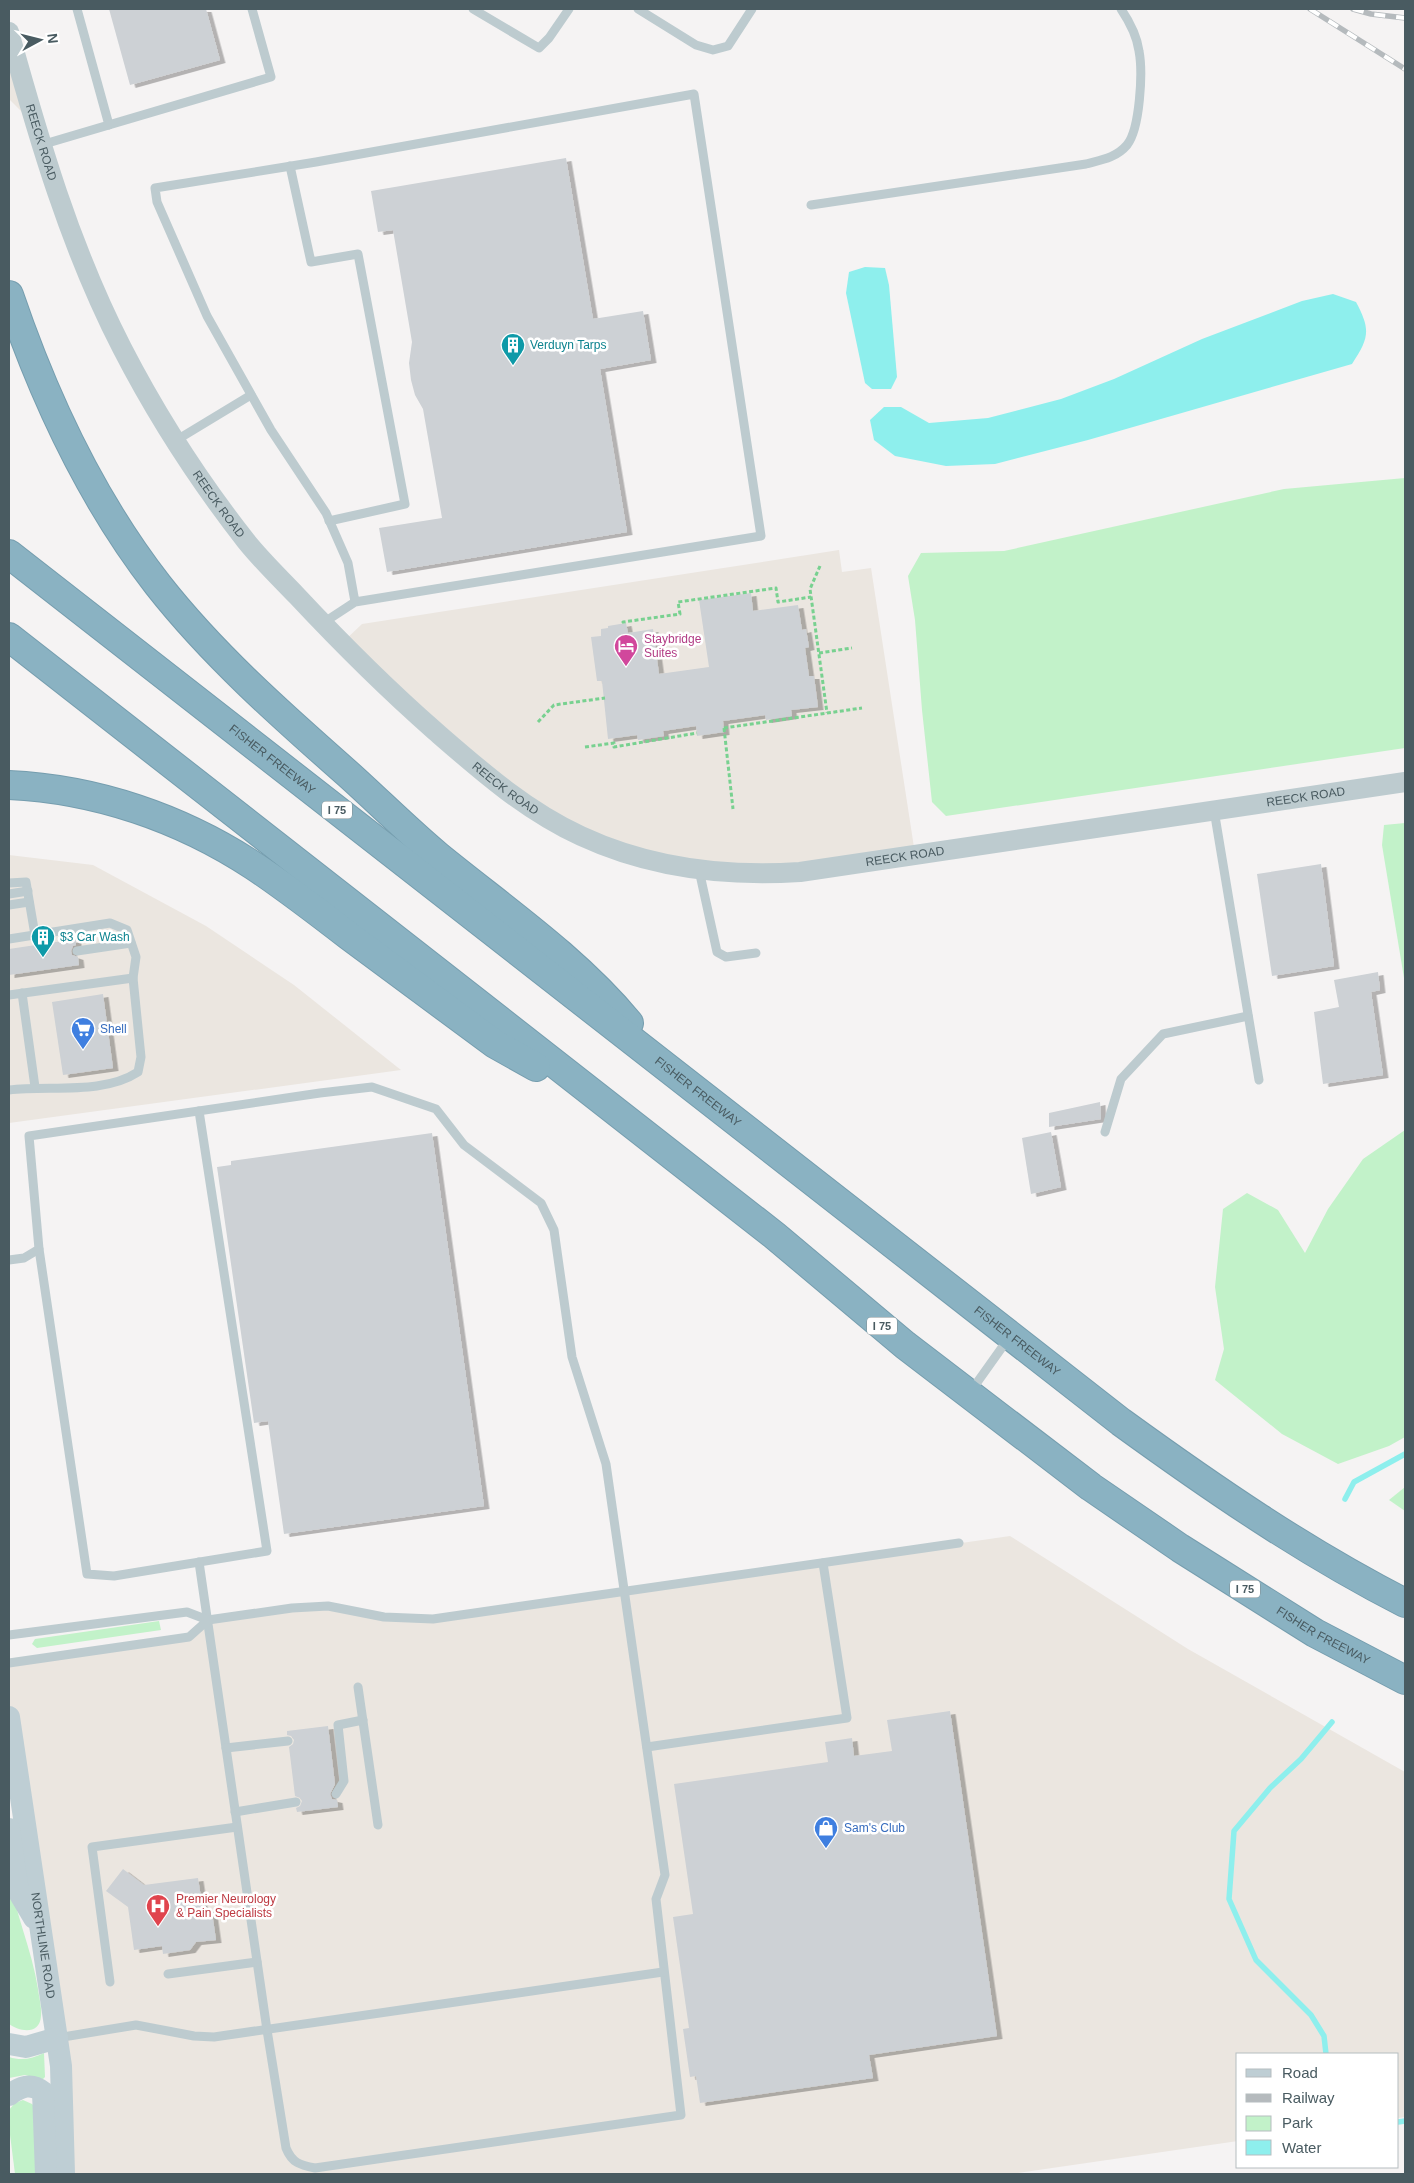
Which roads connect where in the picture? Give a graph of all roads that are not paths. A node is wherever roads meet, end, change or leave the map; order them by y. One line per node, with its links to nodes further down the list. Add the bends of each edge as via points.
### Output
1 (78, 9): 9 (lane)
2 (252, 9): 9 (lane, via 271,77)
3 (473, 9): 4 (lane, via 539,48)
4 (569, 9)
5 (638, 9): 6 (lane, via 696,45 713,50 728,46)
6 (752, 9)
7 (1121, 9): 12 (lane, via 1130,21 1139,50 1141,81 1137,119 1128,145 1112,158)
8 (9, 32): 10 (street, REECK ROAD)
9 (110, 125): 10 (lane)
10 (41, 145): 15 (street, REECK ROAD, via 69,230 93,288 142,387)
11 (290, 166): 14 (lane, via 156,188 157,202 207,316); 16 (lane, via 310,262 358,254 405,504); 18 (lane, via 694,94 761,536)
12 (812, 205)
13 (9, 296): 39 (highway, via 42,382 88,478 130,546 181,612 278,712 437,855 518,919 606,996)
14 (251, 395): 15 (lane); 16 (lane)
15 (175, 442): 19 (street, REECK ROAD, via 249,544)
16 (329, 520): 18 (lane, via 348,563)
17 (9, 554): 39 (highway, FISHER FREEWAY / I 75)
18 (355, 602): 19 (lane)
19 (322, 623): 24 (street, REECK ROAD, via 400,700 498,786 537,813 605,846 659,863)
20 (9, 637): 44 (highway, FISHER FREEWAY / I 75)
21 (1405, 782): 23 (street, REECK ROAD)
22 (9, 785): 44 (highway, via 65,791 131,807 226,849 290,892 495,1044)
23 (1214, 810): 24 (street, REECK ROAD, via 800,872 743,874); 38 (lane)
24 (699, 870): 34 (lane, via 717,952 726,957)
25 (9, 883): 26 (lane, via 26,882)
26 (28, 891): 27 (lane); 28 (lane)
27 (9, 894)
28 (29, 902): 29 (lane); 30 (lane)
29 (9, 905)
30 (35, 935): 31 (lane); 32 (lane, via 110,924 127,930)
31 (9, 939)
32 (131, 943): 33 (lane); 35 (lane, via 136,957)
33 (77, 951)
34 (756, 953)
35 (132, 978): 36 (lane); 41 (lane, via 141,1057 138,1072 126,1080 95,1087)
36 (22, 993): 37 (lane); 41 (lane)
37 (9, 995)
38 (1248, 1016): 40 (lane); 45 (lane, via 1163,1034 1121,1079)
39 (665, 1066): 48 (highway, FISHER FREEWAY / I 75)
40 (1259, 1080)
41 (35, 1087): 42 (lane)
42 (9, 1090)
43 (199, 1111): 46 (lane, via 29,1136); 51 (lane, via 267,1551); 53 (lane, via 372,1088 436,1109 464,1145 541,1203 554,1230 572,1357 606,1464)
44 (619, 1115): 49 (highway, FISHER FREEWAY / I 75, via 774,1235)
45 (1105, 1132)
46 (39, 1249): 47 (lane, via 24,1258); 51 (lane, via 87,1574 114,1576)
47 (9, 1260)
48 (1010, 1336): 49 (lane); 54 (highway, FISHER FREEWAY / I 75, via 1203,1482 1288,1537)
49 (969, 1394): 58 (highway, FISHER FREEWAY / I 75, via 1091,1488 1180,1548 1314,1632)
50 (959, 1543): 52 (lane)
51 (200, 1562): 55 (lane)
52 (823, 1562): 53 (lane); 65 (lane, via 847,1718)
53 (623, 1592): 55 (lane, via 433,1619 384,1617 328,1606); 65 (lane)
54 (1405, 1603)
55 (208, 1620): 56 (lane, via 186,1612); 57 (lane, via 189,1637); 66 (lane)
56 (9, 1635)
57 (9, 1663)
58 (1405, 1680)
59 (358, 1687): 61 (lane)
60 (9, 1717): 73 (main road, NORTHLINE ROAD)
61 (363, 1720): 62 (lane, via 338,1726); 70 (lane)
62 (339, 1733): 63 (lane); 67 (lane, via 344,1782)
63 (329, 1736)
64 (288, 1741): 66 (lane)
65 (647, 1746): 75 (lane, via 665,1875 656,1899)
66 (226, 1748): 69 (lane)
67 (336, 1794)
68 (296, 1802): 69 (lane)
69 (235, 1812): 71 (lane)
70 (378, 1825)
71 (237, 1827): 74 (lane); 77 (lane, via 92,1847)
72 (9, 1829): 73 (main road, via 18,1891)
73 (40, 1927): 79 (main road, NORTHLINE ROAD)
74 (257, 1962): 76 (lane); 78 (lane)
75 (663, 1972): 78 (lane); 78 (lane, via 681,2115 315,2168 299,2165 290,2158 286,2148)
76 (168, 1974)
77 (110, 1982)
78 (267, 2030): 79 (lane, via 214,2037 136,2025)
79 (57, 2038): 80 (main road, via 26,2047); 83 (main road, NORTHLINE ROAD, via 61,2066)
80 (9, 2044)
81 (9, 2095): 82 (main road, via 28,2086 38,2087 43,2092)
82 (46, 2174)
83 (64, 2174)

